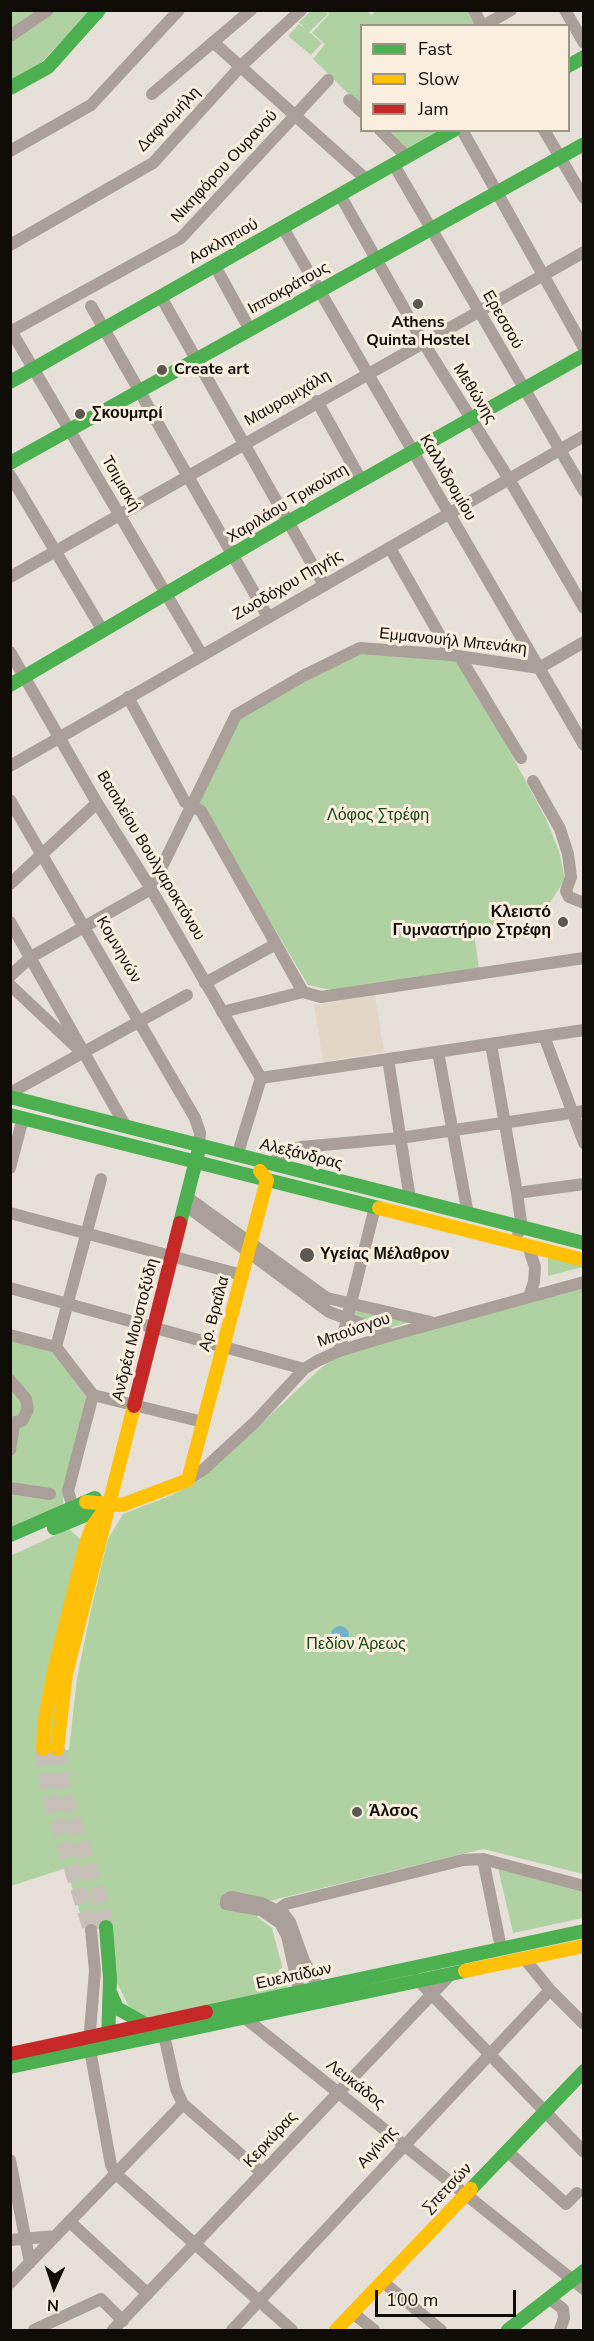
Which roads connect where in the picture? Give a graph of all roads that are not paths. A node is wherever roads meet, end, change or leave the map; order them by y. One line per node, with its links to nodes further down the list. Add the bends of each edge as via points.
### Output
1 (48, 10): 11 (street)
2 (99, 10): 18 (street, via 48,67)
3 (179, 10): 28 (street, via 91,105)
4 (251, 10): 12 (street)
5 (301, 10): 16 (street, Δαφνομήλη)
6 (474, 10): 9 (street)
7 (511, 10): 10 (street)
8 (565, 10): 13 (street)
9 (482, 24)
10 (486, 24)
11 (10, 36)
12 (213, 42): 16 (street); 19 (street)
13 (584, 43)
14 (584, 57): 15 (street)
15 (570, 65)
16 (242, 66): 22 (street); 38 (street, Δαφνομήλη, via 153,163)
17 (328, 80): 22 (street, Νικηφόρου Ουρανού)
18 (10, 88)
19 (152, 94)
20 (350, 100): 21 (street)
21 (360, 110)
22 (297, 115): 32 (street); 49 (street, Νικηφόρου Ουρανού, via 182,238)
23 (382, 132): 29 (street)
24 (451, 132): 29 (street, Ασκληπιού)
25 (463, 132): 33 (street)
26 (545, 132): 30 (street)
27 (584, 144): 30 (street, Ιπποκράτους)
28 (10, 151)
29 (407, 157): 31 (street, Ασκληπιού)
30 (560, 157): 33 (street, Ιπποκράτους); 35 (street)
31 (394, 165): 32 (street, Ασκληπιού); 37 (street, Ερεσσού)
32 (367, 180): 34 (street, Ασκληπιού)
33 (497, 192): 37 (street, Ιπποκράτους); 42 (street)
34 (340, 195): 36 (street, Ασκληπιού); 40 (street, Μεθώνης)
35 (584, 198)
36 (283, 228): 41 (street, Ασκληπιού); 43 (street, Καλλιδρομίου)
37 (430, 230): 40 (street, Ιπποκράτους); 46 (street, Ερεσσού)
38 (10, 245)
39 (584, 252): 42 (street, Μαυρομιχάλη)
40 (376, 260): 43 (street, Ιπποκράτους); 50 (street, Μεθώνης)
41 (215, 266): 44 (street, Ασκληπιού); 48 (street)
42 (543, 274): 46 (street, Μαυρομιχάλη); 51 (street)
43 (319, 291): 48 (street, Ιπποκράτους); 55 (street, Καλλιδρομίου)
44 (161, 297): 47 (street, Ασκληπιού); 53 (street)
45 (90, 306): 47 (street)
46 (477, 311): 50 (street, Μαυρομιχάλη); 57 (street, Ερεσσού)
47 (104, 329): 54 (street, Ασκληπιού); 58 (street)
48 (250, 330): 53 (street, Ιπποκράτους)
49 (11, 331): 54 (street, Τσιμισκή)
50 (423, 342): 55 (street, Μαυρομιχάλη); 60 (street, Μεθώνης)
51 (584, 348)
52 (584, 355): 57 (street, Χαριλάου Τρικούπη)
53 (198, 359): 58 (street, Ιπποκράτους); 63 (street)
54 (34, 369): 56 (street, Ασκληπιού); 61 (street, Τσιμισκή)
55 (367, 374): 59 (street, Μαυρομιχάλη); 65 (street, Καλλιδρομίου)
56 (10, 382)
57 (522, 388): 60 (street, Χαριλάου Τρικούπη); 64 (street, Ερεσσού)
58 (139, 392): 61 (street, Ιπποκράτους); 68 (street)
59 (318, 401): 63 (street, Μαυρομιχάλη); 70 (street)
60 (470, 418): 65 (street, Χαριλάου Τρικούπη); 69 (street, Μεθώνης)
61 (70, 430): 66 (street, Ιπποκράτους); 73 (street, Τσιμισκή)
62 (584, 436): 64 (street, Ζωοδόχου Πηγής)
63 (245, 443): 68 (street, Μαυρομιχάλη); 74 (street)
64 (560, 450): 69 (street, Ζωοδόχου Πηγής); 71 (street, Ερεσσού)
65 (413, 452): 70 (street, Χαριλάου Τρικούπη); 72 (street, Καλλιδρομίου)
66 (10, 463)
67 (10, 475): 76 (street)
68 (187, 476): 73 (street, Μαυρομιχάλη); 77 (street)
69 (509, 479): 72 (street, Ζωοδόχου Πηγής); 81 (street, Μεθώνης)
70 (361, 480): 74 (street, Χαριλάου Τρικούπη)
71 (584, 491)
72 (449, 513): 75 (street, Ζωοδόχου Πηγής); 88 (street, Καλλιδρομίου)
73 (119, 515): 76 (street, Μαυρομιχάλη); 80 (street, Τσιμισκή)
74 (288, 522): 77 (street, Χαριλάου Τρικούπη); 79 (street)
75 (390, 548): 79 (street, Ζωοδόχου Πηγής); 87 (street)
76 (56, 551): 78 (street, Μαυρομιχάλη); 83 (street)
77 (233, 556): 80 (street, Χαριλάου Τρικούπη); 82 (street)
78 (10, 578)
79 (324, 585): 82 (street, Ζωοδόχου Πηγής)
80 (166, 595): 83 (street, Χαριλάου Τρικούπη); 86 (street, Τσιμισκή)
81 (584, 608)
82 (268, 617): 86 (street, Ζωοδόχου Πηγής)
83 (103, 631): 89 (street, Χαριλάου Τρικούπη)
84 (584, 642): 88 (street, Εμμανουήλ Μπενάκη)
85 (10, 652): 89 (street, Βασιλείου Βουλγαροκτόνου)
86 (202, 655): 91 (street, Ζωοδόχου Πηγής)
87 (455, 656): 88 (street, Εμμανουήλ Μπενάκη); 94 (street); 99 (street, Εμμανουήλ Μπενάκη, via 360,648 236,715)
88 (539, 668): 93 (street, Καλλιδρομίου)
89 (25, 676): 90 (street, Χαριλάου Τρικούπη); 92 (street, Βασιλείου Βουλγαροκτόνου)
90 (10, 684)
91 (128, 697): 92 (street, Ζωοδόχου Πηγής); 99 (street, via 184,802)
92 (61, 736): 95 (street, Ζωοδόχου Πηγής); 98 (street, Βασιλείου Βουλγαροκτόνου)
93 (584, 745)
94 (521, 758)
95 (10, 766)
96 (533, 781): 103 (street, via 560,829 568,854 570,877 566,891 569,897)
97 (10, 800): 100 (street, Κομνηνών)
98 (97, 803): 100 (street); 102 (street, Βασιλείου Βουλγαροκτόνου)
99 (192, 807): 102 (street, Εμμανουήλ Μπενάκη); 106 (street, via 201,811)
100 (42, 855): 101 (street); 105 (street, Κομνηνών)
101 (10, 884)
102 (151, 889): 105 (street); 110 (street, Βασιλείου Βουλγαροκτόνου)
103 (584, 903)
104 (10, 922): 107 (street)
105 (86, 926): 107 (street); 115 (street, Κομνηνών)
106 (276, 944): 110 (street); 112 (street)
107 (31, 957): 109 (street); 119 (street)
108 (584, 958): 112 (street, via 321,997)
109 (10, 976)
110 (205, 983): 114 (street, Βασιλείου Βουλγαροκτόνου)
111 (10, 985): 119 (street)
112 (303, 992): 114 (street)
113 (187, 995): 115 (street)
114 (222, 1012): 122 (street, Βασιλείου Βουλγαροκτόνου)
115 (139, 1020): 119 (street); 126 (street, Κομνηνών)
116 (584, 1030): 117 (street)
117 (544, 1036): 118 (street); 124 (street)
118 (491, 1044): 120 (street); 127 (street)
119 (83, 1052): 123 (street); 128 (street)
120 (438, 1052): 121 (street); 129 (street)
121 (388, 1059): 122 (street); 130 (street)
122 (261, 1078): 134 (street)
123 (10, 1095): 128 (street, Αλεξάνδρας)
124 (578, 1112): 127 (street); 132 (street)
125 (17, 1117): 136 (street, Αλεξάνδρας); 138 (street)
126 (195, 1118): 131 (street, via 189,1134); 133 (street, Κομνηνών)
127 (505, 1123): 129 (street); 142 (street)
128 (126, 1127): 131 (street, Αλεξάνδρας)
129 (452, 1130): 130 (street); 147 (street)
130 (400, 1138): 137 (street, via 301,1147 287,1150); 143 (street)
131 (172, 1139): 133 (street, Αλεξάνδρας)
132 (584, 1143)
133 (199, 1146): 134 (street, Αλεξάνδρας); 136 (street, Κομνηνών)
134 (237, 1156): 135 (street, Αλεξάνδρας)
135 (253, 1160): 137 (street, Αλεξάνδρας); 140 (street)
136 (196, 1162): 140 (street, Αλεξάνδρας); 144 (street, Ανδρέα Μουστοξύδη)
137 (271, 1164): 143 (street, Αλεξάνδρας)
138 (10, 1168)
139 (101, 1179): 149 (street)
140 (267, 1180): 145 (street, Αλεξάνδρας); 153 (street, Αρ. Βραΐλα)
141 (584, 1184): 142 (street)
142 (517, 1193): 148 (street)
143 (410, 1199): 147 (street, Αλεξάνδρας)
144 (186, 1201): 153 (street); 154 (street, Ανδρέα Μουστοξύδη)
145 (375, 1207): 150 (street, Αλεξάνδρας); 161 (street)
146 (10, 1213): 149 (street)
147 (468, 1214): 148 (street, Αλεξάνδρας)
148 (522, 1228): 150 (street, via 513,1236); 151 (street, Αλεξάνδρας)
149 (86, 1233): 154 (street); 160 (street)
150 (485, 1235): 152 (street, Αλεξάνδρας)
151 (584, 1243)
152 (528, 1246): 155 (street, Αλεξάνδρας); 159 (street, via 535,1267)
153 (249, 1248): 156 (street, Αρ. Βραΐλα); 161 (street, via 320,1295); 162 (street, via 321,1307)
154 (171, 1256): 156 (street); 164 (street, Ανδρέα Μουστοξύδη)
155 (584, 1260)
156 (242, 1275): 167 (street, Αρ. Βραΐλα)
157 (584, 1282): 159 (street, Μπούσγου)
158 (10, 1288): 160 (street)
159 (529, 1297): 163 (street, Μπούσγου)
160 (67, 1304): 164 (street); 168 (street)
161 (349, 1305): 162 (street); 163 (street)
162 (346, 1320): 166 (street); 169 (street)
163 (436, 1323): 166 (street, Μπούσγου)
164 (153, 1327): 167 (street); 173 (street, Ανδρέα Μουστοξύδη)
165 (10, 1335): 168 (street)
166 (392, 1335): 169 (street, Μπούσγου)
167 (223, 1346): 170 (street); 174 (street, Αρ. Βραΐλα)
168 (56, 1347): 172 (street)
169 (339, 1351): 170 (street, Μπούσγου)
170 (304, 1369): 177 (street, Μπούσγου, via 255,1422)
171 (10, 1380): 175 (street, via 26,1399 28,1409 22,1421)
172 (93, 1395): 173 (street); 181 (street, via 68,1491)
173 (134, 1405): 174 (street); 179 (street, Ανδρέα Μουστοξύδη)
174 (203, 1422): 177 (street, Αρ. Βραΐλα)
175 (12, 1424): 176 (street)
176 (10, 1450)
177 (188, 1480): 182 (street, Μπούσγου, via 127,1504)
178 (10, 1488): 180 (street)
179 (112, 1491): 181 (street); 182 (street, Ανδρέα Μουστοξύδη)
180 (50, 1494)
181 (80, 1505): 182 (street); 184 (street)
182 (109, 1505): 183 (street); 185 (street, Ανδρέα Μουστοξύδη); 188 (street, Ανδρέα Μουστοξύδη, via 66,1674)
183 (67, 1523): 185 (street, via 80,1528); 186 (street)
184 (10, 1535)
185 (87, 1540): 187 (street, Ανδρέα Μουστοξύδη, via 54,1671)
186 (10, 1547)
187 (43, 1749)
188 (57, 1749)
189 (483, 1859): 190 (street); 191 (street, via 286,1904); 196 (street)
190 (584, 1886)
191 (274, 1913): 200 (street, via 290,1922 303,1961); 204 (street, via 287,1935)
192 (106, 1927): 202 (street)
193 (91, 1930): 210 (street, via 95,1971)
194 (584, 1931): 196 (street, Ευελπίδων)
195 (584, 1946): 197 (street, Ευελπίδων)
196 (501, 1948): 200 (street, Ευελπίδων)
197 (524, 1958): 198 (street, Ευελπίδων); 201 (street)
198 (453, 1972): 199 (street, Ευελπίδων); 203 (street, Κερκύρας)
199 (417, 1979): 203 (street); 204 (street, Ευελπίδων)
200 (319, 1989): 204 (street, Ευελπίδων)
201 (550, 1990): 207 (street); 213 (street, Αιγίνης)
202 (110, 1992): 208 (street, via 117,2008); 211 (street)
203 (432, 1994): 213 (street); 216 (street, Κερκύρας)
204 (301, 1998): 205 (street, Ευελπίδων); 206 (street, Ευελπίδων)
205 (228, 2007): 206 (street, Λευκάδος); 208 (street, Ευελπίδων)
206 (245, 2017): 209 (street, Ευελπίδων); 216 (street, Λευκάδος)
207 (584, 2024)
208 (147, 2025): 211 (street, Ευελπίδων)
209 (164, 2034): 211 (street, Ευελπίδων); 217 (street, via 176,2090)
210 (90, 2039): 211 (street, Ευελπίδων); 212 (street, Ευελπίδων); 214 (street, Ευελπίδων); 223 (street, via 111,2165)
211 (108, 2040)
212 (12, 2050)
213 (489, 2054): 218 (street); 219 (street, Αιγίνης)
214 (10, 2067)
215 (584, 2071): 218 (street, Σπετσών)
216 (338, 2094): 219 (street, Λευκάδος); 224 (street, Κερκύρας)
217 (183, 2104): 223 (street); 224 (street)
218 (545, 2112): 220 (street, Σπετσών); 221 (street)
219 (405, 2144): 226 (street, Λευκάδος); 239 (street, Αιγίνης)
220 (507, 2151): 225 (street, via 566,2204); 226 (street, Σπετσών)
221 (584, 2152)
222 (10, 2160): 229 (street)
223 (116, 2174): 227 (street); 231 (street)
224 (262, 2174): 231 (street, Κερκύρας)
225 (577, 2193)
226 (466, 2194): 234 (street, Σπετσών); 236 (street, Λευκάδος)
227 (70, 2222): 228 (street); 237 (street)
228 (56, 2236): 229 (street); 232 (street)
229 (24, 2239): 230 (street); 232 (street)
230 (10, 2240)
231 (195, 2244): 237 (street, Κερκύρας); 239 (street)
232 (30, 2263): 235 (street)
233 (584, 2271): 236 (street)
234 (383, 2282): 240 (street, Σπετσών); 248 (street)
235 (10, 2283)
236 (578, 2284): 238 (street)
237 (148, 2294): 241 (street, Κερκύρας)
238 (549, 2298): 249 (street); 250 (street, via 562,2309)
239 (260, 2302): 244 (street, Αιγίνης); 245 (street)
240 (353, 2313): 246 (street, Σπετσών); 247 (street)
241 (123, 2321): 242 (street, via 101,2299); 243 (street, Κερκύρας)
242 (34, 2331)
243 (113, 2331)
244 (232, 2331)
245 (292, 2331)
246 (336, 2331)
247 (374, 2331)
248 (441, 2331)
249 (508, 2331)
250 (560, 2331)

